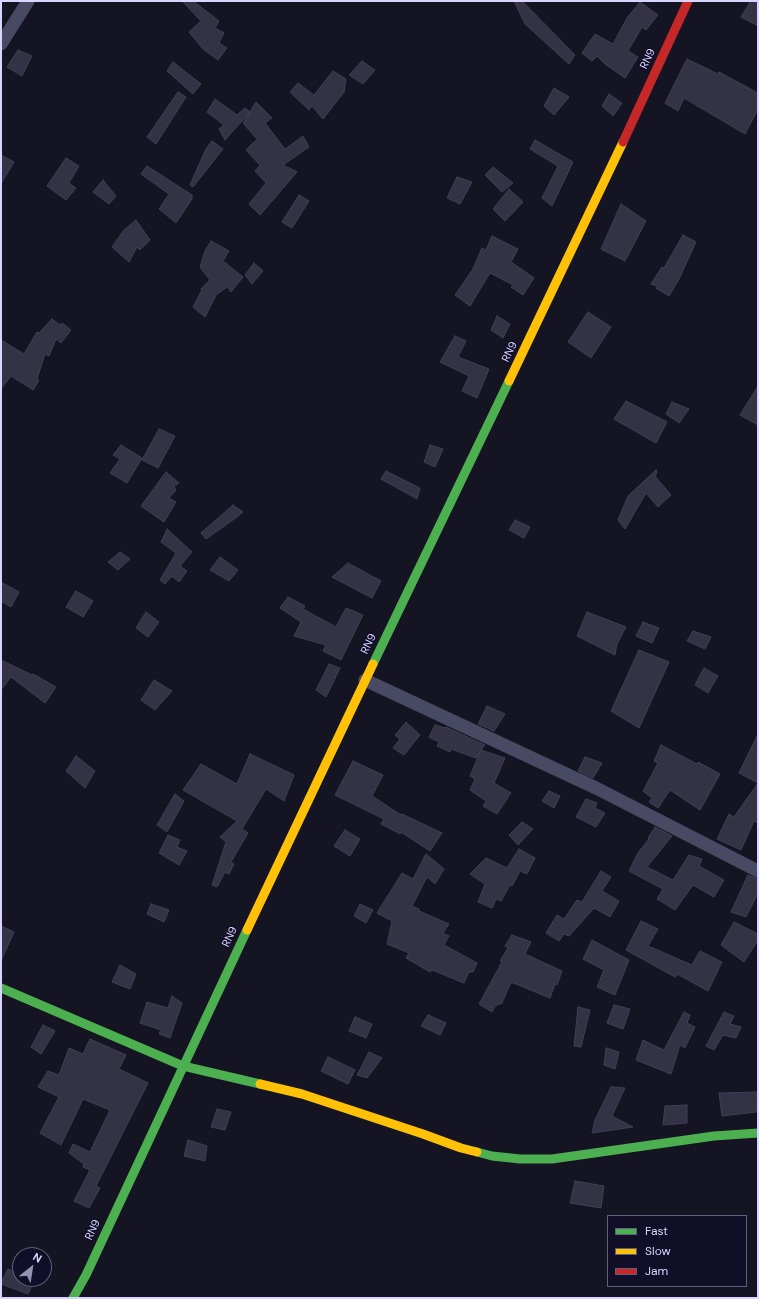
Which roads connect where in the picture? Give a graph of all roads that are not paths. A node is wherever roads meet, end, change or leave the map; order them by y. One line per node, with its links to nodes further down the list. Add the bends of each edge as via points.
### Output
1 (28, 1): 3 (street)
2 (688, 1): 4 (main road, RN9, via 573,249)
3 (1, 44)
4 (365, 680): 5 (street, via 596,788); 7 (main road, RN9)
5 (758, 871)
6 (1, 988): 7 (main road)
7 (183, 1066): 8 (main road, via 302,1094 461,1148 492,1156 552,1159 714,1136); 9 (main road, RN9)
8 (758, 1133)
9 (73, 1298)

